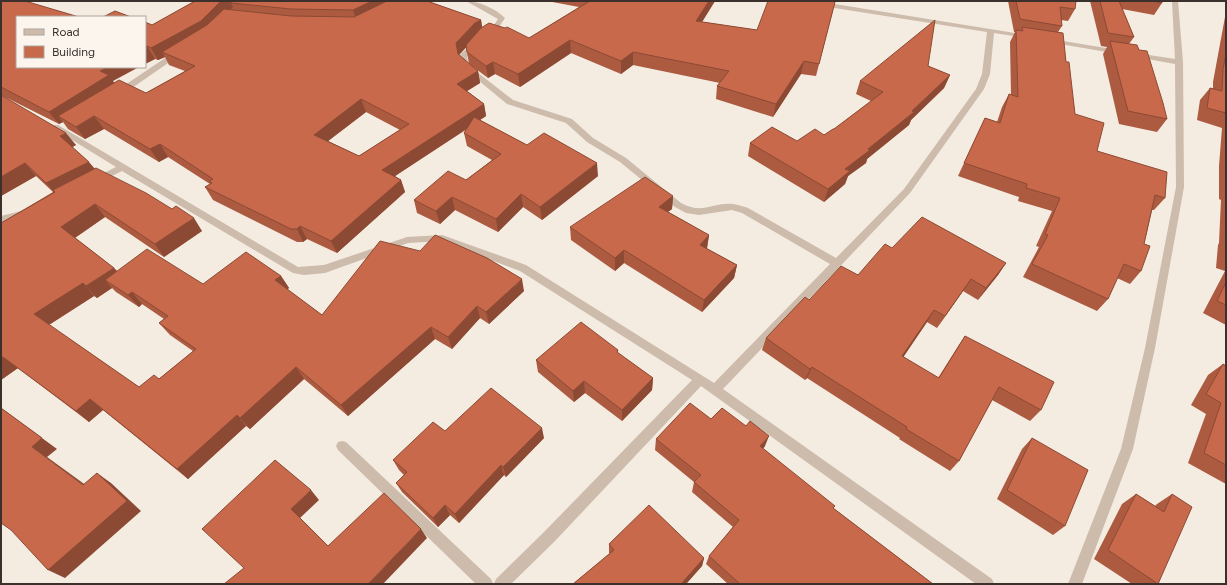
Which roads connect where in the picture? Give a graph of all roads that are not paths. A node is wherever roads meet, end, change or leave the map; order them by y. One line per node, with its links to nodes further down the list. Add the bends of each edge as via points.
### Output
1 (469, 1): 18 (street, via 502,18 495,30 480,38 463,57 465,66 510,102 574,124 577,130 590,140 623,160 689,211 732,207 745,210)
2 (803, 1): 4 (street)
3 (1176, 1): 11 (street)
4 (831, 3): 5 (street)
5 (991, 30): 6 (street); 18 (street, via 986,74 980,89 907,192)
6 (1030, 37)
7 (1046, 40): 9 (street)
8 (184, 49): 12 (street)
9 (1124, 53)
10 (1132, 54): 11 (street)
11 (1179, 62): 25 (street, via 1180,187 1150,348 1127,449)
12 (110, 98)
13 (46, 122): 14 (street, via 62,127)
14 (122, 167): 15 (street); 19 (street, via 296,270 325,269 407,240 442,238 500,259 523,268)
15 (88, 185)
16 (35, 210): 17 (street)
17 (1, 219)
18 (838, 264): 20 (street)
19 (700, 379): 20 (street); 23 (street)
20 (715, 390): 24 (street)
21 (342, 446): 22 (street)
22 (486, 584)
23 (501, 584)
24 (987, 584)
25 (1075, 584)

